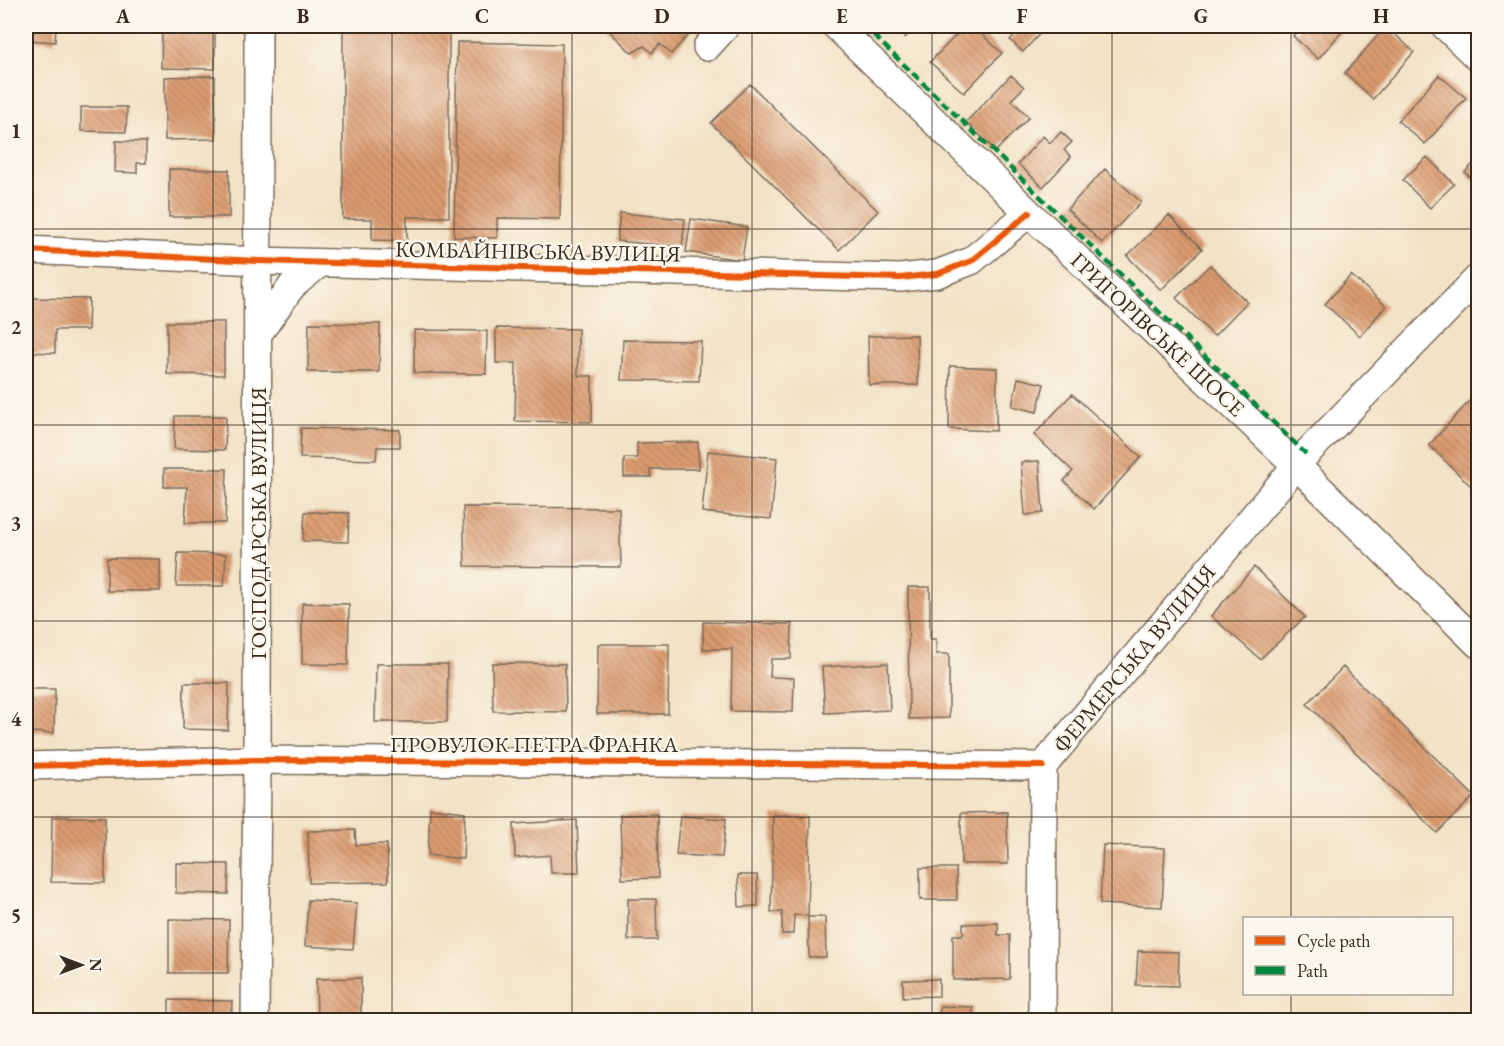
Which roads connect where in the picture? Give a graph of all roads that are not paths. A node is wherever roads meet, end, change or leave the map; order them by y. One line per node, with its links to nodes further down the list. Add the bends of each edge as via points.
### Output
1 (258, 26): 7 (street, ГОСПОДАРСЬКА ВУЛИЦЯ)
2 (836, 26): 5 (street, ГРИГОРІВСЬКЕ ШОСЕ)
3 (1445, 26): 4 (street)
4 (1479, 58)
5 (1029, 213): 8 (street, КОМБАЙНІВСЬКА ВУЛИЦЯ, via 971,261 937,274 900,278); 11 (street, ГРИГОРІВСЬКЕ ШОСЕ)
6 (26, 250): 7 (street, КОМБАЙНІВСЬКА ВУЛИЦЯ)
7 (258, 261): 8 (street, КОМБАЙНІВСЬКА ВУЛИЦЯ); 10 (street, ГОСПОДАРСЬКА ВУЛИЦЯ)
8 (320, 263): 10 (street, via 292,286)
9 (1479, 278): 11 (street, ФЕРМЕРСЬКА ВУЛИЦЯ)
10 (258, 334): 13 (street, ГОСПОДАРСЬКА ВУЛИЦЯ)
11 (1296, 465): 12 (street, ГРИГОРІВСЬКЕ ШОСЕ); 15 (street, ФЕРМЕРСЬКА ВУЛИЦЯ)
12 (1479, 644)
13 (257, 760): 14 (street, ПРОВУЛОК ПЕТРА ФРАНКА); 15 (street, ПРОВУЛОК ПЕТРА ФРАНКА); 16 (street, ГОСПОДАРСЬКА ВУЛИЦЯ)
14 (26, 766)
15 (1043, 766): 17 (street, ФЕРМЕРСЬКА ВУЛИЦЯ)
16 (255, 1020)
17 (1042, 1020)

